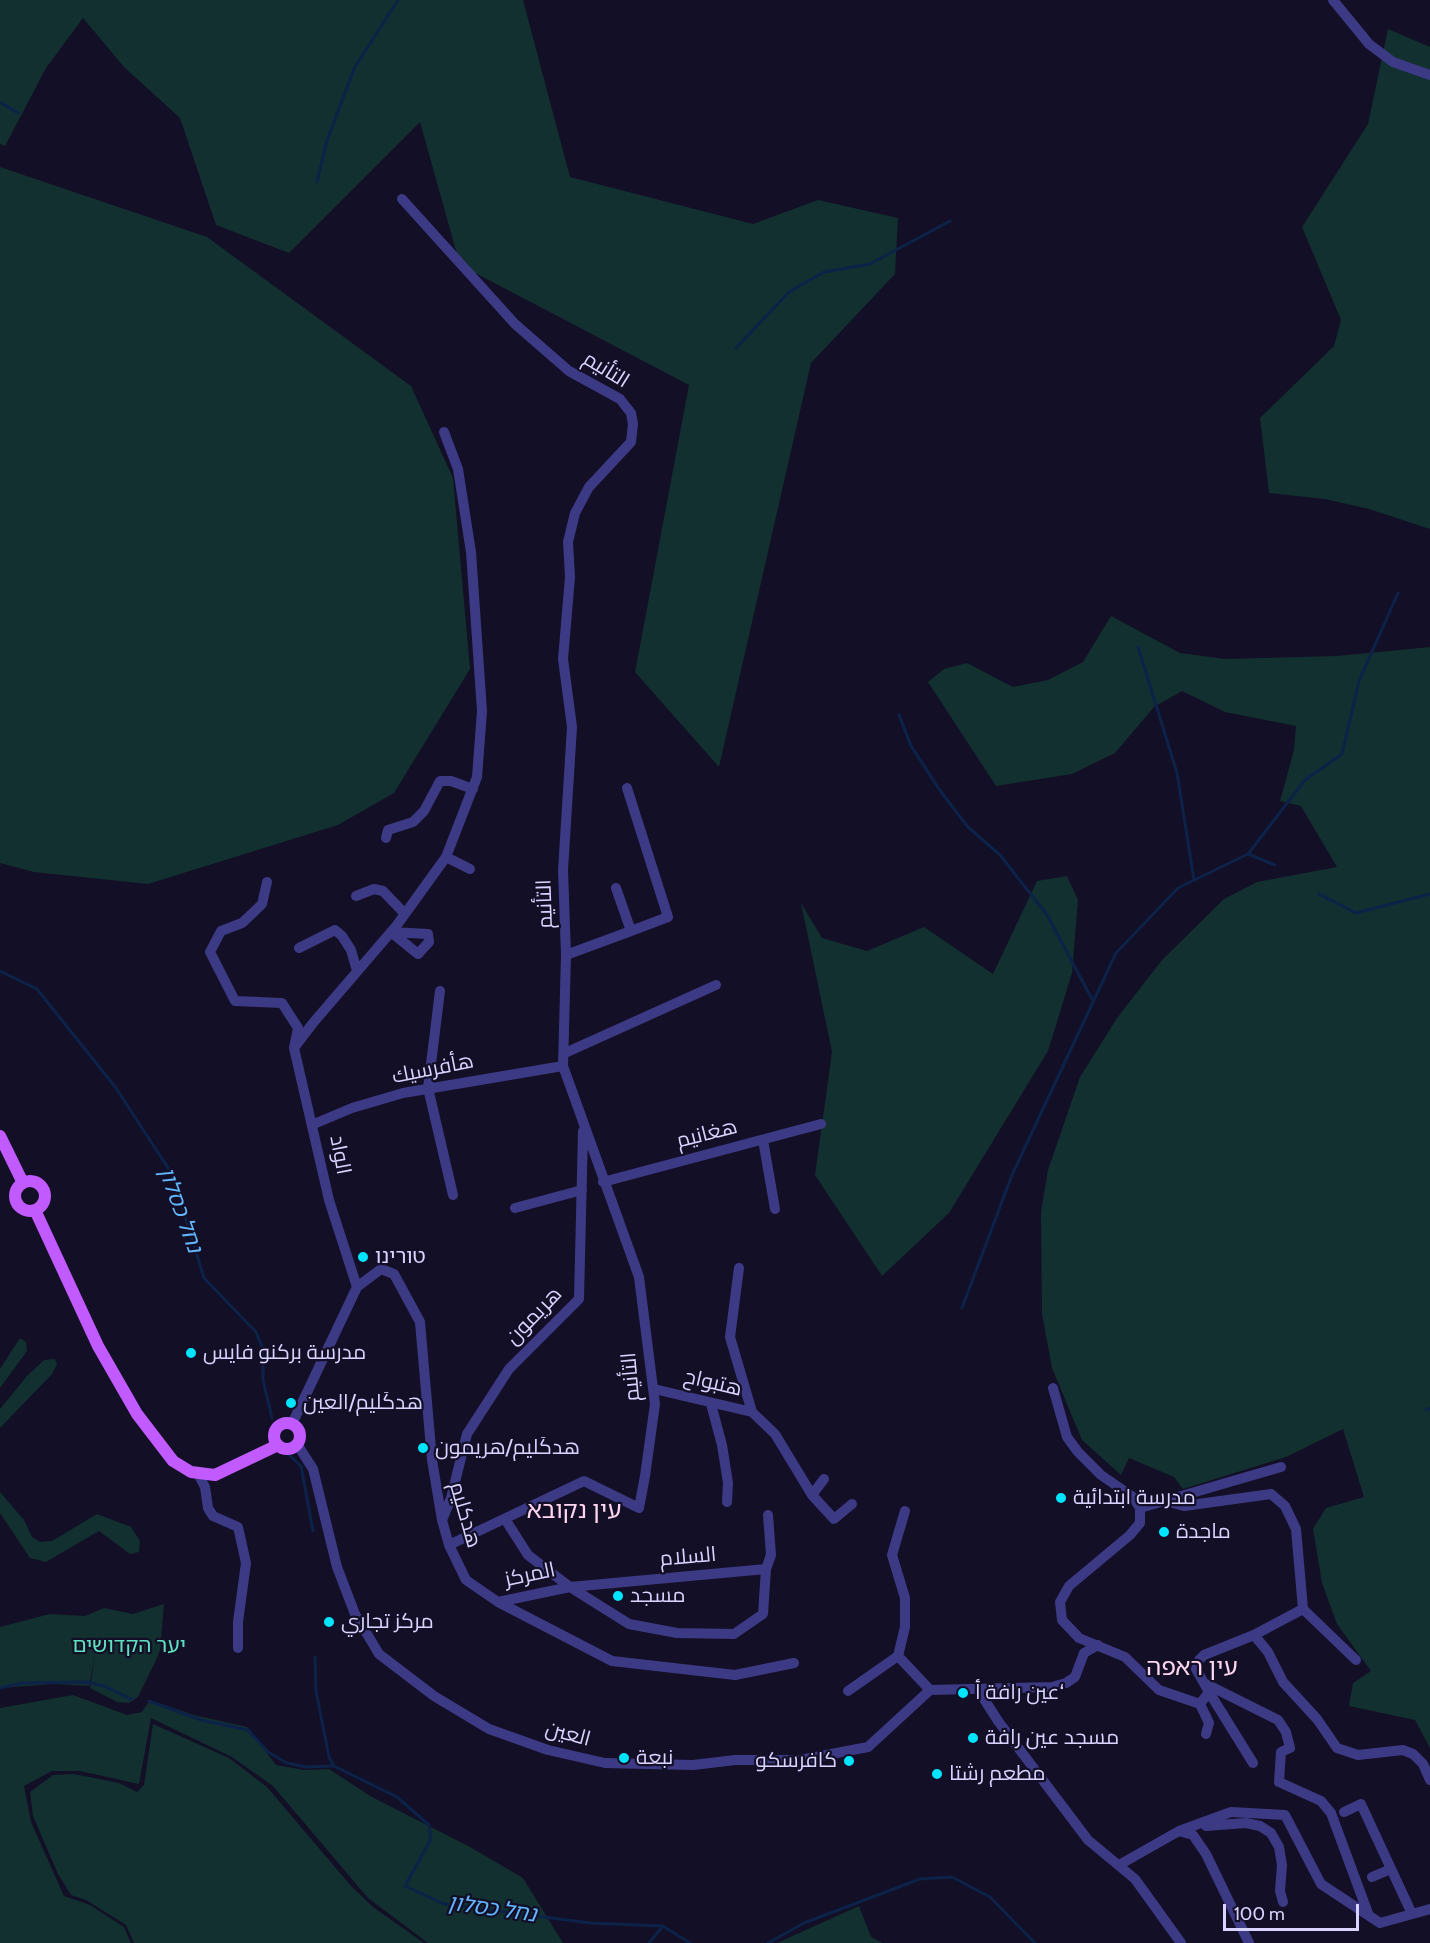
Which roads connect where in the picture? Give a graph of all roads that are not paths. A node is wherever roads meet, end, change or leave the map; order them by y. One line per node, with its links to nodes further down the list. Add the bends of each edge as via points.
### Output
1 (1333, 0): 2 (street, via 1370,44 1393,62)
2 (1430, 75)
3 (402, 199): 16 (street, التأنيم, via 515,324 569,371 620,399 631,413 631,442 589,487 574,513 568,542 570,577 563,658 572,727 563,870)
4 (444, 432): 6 (street, via 458,469 471,552 482,711)
5 (627, 788): 14 (street, via 668,917)
6 (473, 789): 7 (street, via 440,781 414,822 388,830); 8 (street)
7 (386, 838)
8 (446, 857): 9 (street); 13 (street)
9 (470, 869)
10 (267, 882): 20 (street, الواد, via 262,904 242,923 221,931 210,952 236,1001 282,1003 298,1028)
11 (616, 888): 14 (street)
12 (356, 896): 13 (street, via 374,889 383,891)
13 (405, 914): 17 (street)
14 (631, 931): 16 (street)
15 (299, 948): 17 (street, via 335,930 351,950)
16 (566, 955): 21 (street, التأنيم)
17 (357, 971): 20 (street)
18 (716, 985): 21 (street)
19 (440, 991): 23 (street)
20 (294, 1048): 25 (street, الواد)
21 (565, 1053): 22 (street, التأنيم)
22 (564, 1066): 23 (street, هأفرسيك); 24 (street, التأنيم)
23 (428, 1088): 25 (street, هأفرسيك, via 352,1108); 32 (street)
24 (583, 1120): 29 (street, التأنيم); 31 (street, هريمون)
25 (314, 1124): 37 (street, الواد, via 329,1200)
26 (821, 1124): 28 (street, هغانيم)
27 (0, 1136): 30 (main road)
28 (763, 1140): 29 (street, هغانيم); 34 (street)
29 (603, 1182): 39 (street, التأنيم, via 639,1277)
30 (22, 1183): 35 (main road, via 16,1191 16,1201 23,1209); 35 (main road, via 36,1182 44,1189 45,1200)
31 (582, 1190): 33 (street); 56 (street, هريمون, via 579,1299 509,1369 467,1434)
32 (453, 1195)
33 (516, 1208)
34 (775, 1209)
35 (35, 1210): 46 (main road, via 120,1387 163,1450 183,1468)
36 (739, 1268): 41 (street, via 730,1337)
37 (357, 1287): 42 (street, هدكليم); 56 (street, هدكليم, via 381,1269 394,1274 420,1322 432,1460)
38 (1053, 1388): 52 (street, via 1067,1437 1101,1475 1133,1497)
39 (654, 1389): 40 (street, هتبواح); 55 (street, التأنيم, via 639,1508 584,1481)
40 (711, 1404): 41 (street, هتبواح); 50 (street, via 728,1483)
41 (752, 1412): 48 (street, هتبواح, via 775,1434)
42 (292, 1424): 43 (main road, via 299,1431); 44 (main road, via 276,1428 274,1437)
43 (297, 1444): 44 (main road, via 288,1449); 70 (street, العين, via 313,1468 337,1568 355,1614 379,1654 434,1696 489,1729 548,1750 605,1763 693,1765 735,1760 800,1760 868,1747)
44 (278, 1445): 46 (main road, via 226,1472)
45 (1281, 1467): 49 (street)
46 (198, 1474): 64 (street, via 213,1516 238,1527 246,1563)
47 (824, 1479): 48 (street)
48 (812, 1495): 51 (street, هتبواح, via 834,1519)
49 (1166, 1501): 52 (street); 61 (street, via 1184,1506 1271,1494 1285,1506 1296,1529)
50 (726, 1502)
51 (852, 1504)
52 (1140, 1508): 63 (street, via 1140,1522 1130,1534 1077,1578 1060,1602 1062,1620 1072,1633)
53 (905, 1511): 65 (street, via 891,1555 905,1598 905,1627)
54 (768, 1515): 58 (street, via 771,1555)
55 (505, 1519): 57 (street, التأنيم); 59 (street, via 528,1554)
56 (442, 1520): 57 (street, هدكليم)
57 (449, 1545): 60 (street, هدكليم, via 466,1580)
58 (766, 1569): 59 (street, السلام); 59 (street, via 763,1614 734,1634 666,1632 629,1624)
59 (570, 1587): 60 (street, المركز)
60 (498, 1602): 67 (street, هدكليم, via 612,1661 735,1675)
61 (1303, 1609): 62 (street); 66 (street)
62 (1254, 1635): 69 (street, via 1199,1660 1196,1669); 75 (street, via 1283,1682 1337,1748 1358,1755 1403,1750 1423,1764)
63 (1098, 1645): 68 (street, via 1084,1653 1075,1677 1066,1683 1038,1688); 72 (street, via 1125,1657 1159,1690)
64 (238, 1648)
65 (898, 1656): 70 (street); 71 (street)
66 (1356, 1660)
67 (794, 1663)
68 (977, 1688): 70 (street); 78 (street, via 1088,1840)
69 (1207, 1688): 72 (street); 74 (street); 84 (street, via 1278,1720 1290,1748 1281,1752 1279,1782 1321,1801 1331,1813)
70 (930, 1690)
71 (848, 1691)
72 (1200, 1704): 73 (street, via 1209,1723)
73 (1206, 1734)
74 (1252, 1763)
75 (1430, 1780)
76 (1344, 1812): 79 (street, via 1361,1804 1370,1835)
77 (1179, 1831): 78 (street); 81 (street, via 1246,1823 1271,1833 1279,1848); 84 (street, via 1231,1812 1285,1815 1320,1884); 86 (street, via 1193,1835 1206,1854)
78 (1119, 1865): 85 (street, via 1135,1879)
79 (1391, 1869): 80 (street); 83 (street)
80 (1372, 1877)
81 (1283, 1902)
82 (1430, 1909): 83 (street)
83 (1412, 1914): 84 (street, via 1380,1923)
84 (1369, 1916)
85 (1181, 1943)
86 (1249, 1943)

